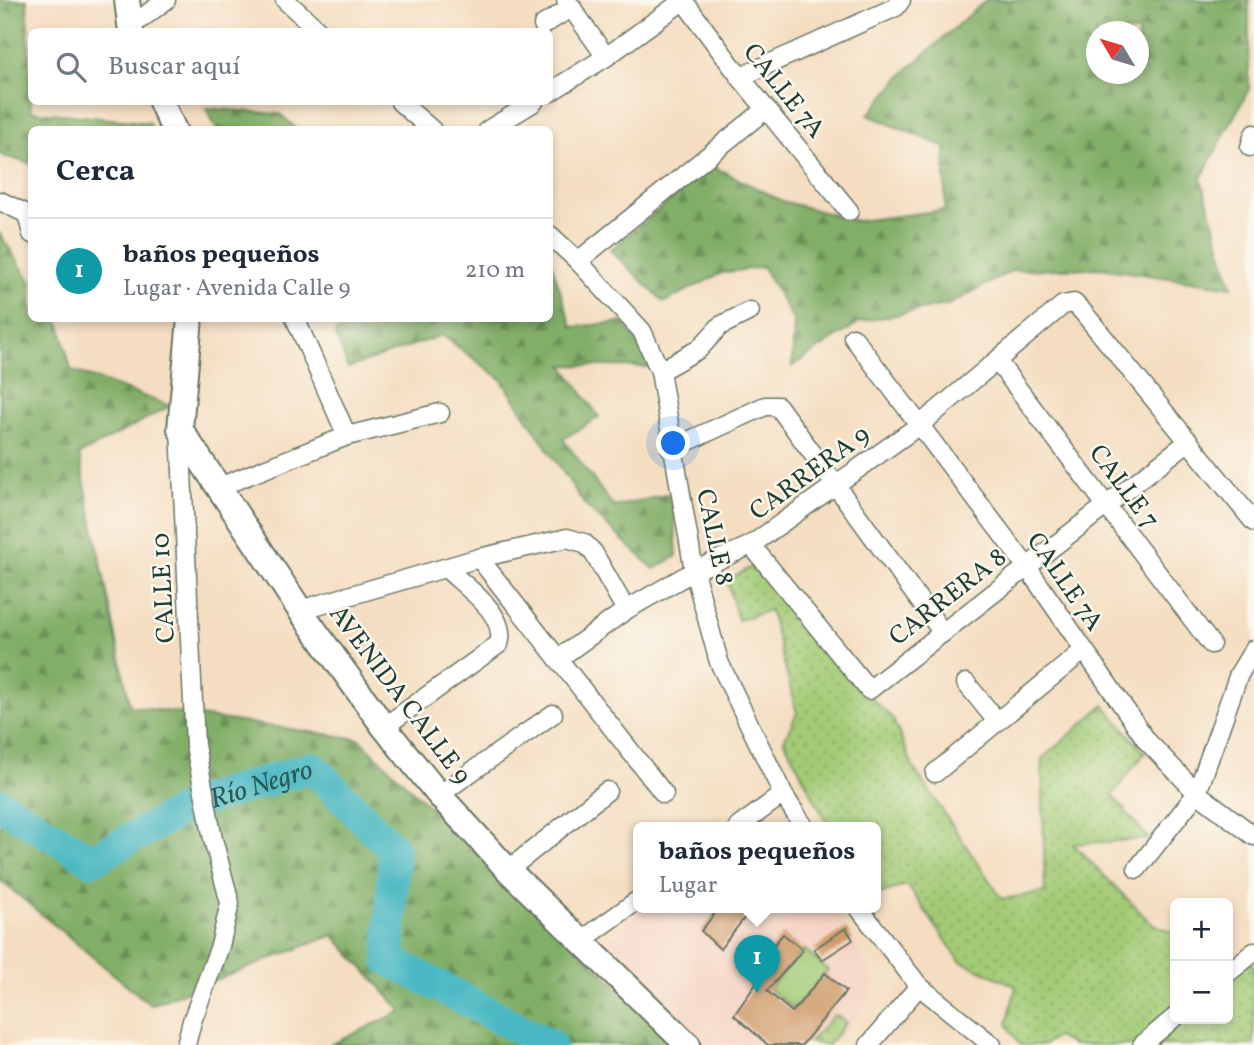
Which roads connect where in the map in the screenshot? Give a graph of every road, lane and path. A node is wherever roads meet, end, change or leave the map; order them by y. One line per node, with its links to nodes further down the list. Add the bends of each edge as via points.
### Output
1 (127, 0): 8 (street)
2 (166, 0): 9 (street)
3 (285, 0): 10 (street)
4 (683, 0): 11 (street); 12 (street, CALLE 7A)
5 (901, 0): 12 (street, via 897,7)
6 (569, 4): 7 (street); 11 (street)
7 (543, 25)
8 (131, 28)
9 (132, 28)
10 (316, 28)
11 (606, 57): 13 (street)
12 (740, 77): 17 (street, CALLE 7A)
13 (553, 90)
14 (162, 105): 18 (street)
15 (403, 105): 19 (street)
16 (529, 105): 20 (street)
17 (766, 109): 22 (street, CALLE 7A); 25 (street)
18 (172, 126)
19 (427, 126)
20 (495, 126)
21 (0, 201): 23 (street)
22 (849, 211)
23 (28, 218)
24 (553, 238): 25 (street, CALLE 8)
25 (578, 261): 31 (street, CALLE 8, via 642,331)
26 (750, 311): 31 (street, via 720,326 699,349)
27 (195, 322): 34 (street)
28 (297, 322): 35 (street)
29 (853, 337): 33 (street, CALLE 7A)
30 (997, 361): 33 (street, CARRERA 9); 36 (street, CARRERA 9, via 1063,305 1074,303); 40 (street, CALLE 7)
31 (660, 371): 37 (street, CALLE 8)
32 (440, 412): 35 (street)
33 (921, 424): 39 (street, CARRERA 9); 44 (street, CALLE 7A)
34 (180, 429): 38 (street, AVENIDA CALLE 9); 76 (street, CALLE 10, via 195,745 230,903)
35 (347, 436): 38 (street)
36 (1189, 441): 40 (street, CARRERA 8); 41 (street)
37 (671, 449): 39 (street, via 765,406 778,406); 46 (street, CALLE 8)
38 (219, 487): 47 (street, AVENIDA CALLE 9)
39 (834, 487): 42 (street, CARRERA 9); 49 (street)
40 (1106, 505): 44 (street, CARRERA 8); 50 (street, CALLE 7)
41 (1254, 522)
42 (751, 545): 46 (street, CARRERA 9); 49 (street, CARRERA 8, via 869,690)
43 (479, 558): 45 (street); 48 (street, via 567,538 584,543); 53 (street)
44 (1027, 567): 49 (street, CARRERA 8); 52 (street, CALLE 7A)
45 (446, 568): 47 (street); 57 (street, via 497,618 503,632 499,644)
46 (694, 571): 48 (street, CARRERA 9); 62 (street, CALLE 8, via 719,662)
47 (300, 610): 57 (street, AVENIDA CALLE 9)
48 (626, 610): 53 (street, CARRERA 9)
49 (943, 633)
50 (1211, 643)
51 (1254, 649): 60 (street, via 1239,674)
52 (1083, 651): 56 (street); 60 (street, CALLE 7A, via 1147,741)
53 (558, 659): 61 (street)
54 (966, 683): 56 (street)
55 (553, 714): 63 (street)
56 (996, 720): 58 (street)
57 (384, 727): 63 (street, AVENIDA CALLE 9)
58 (935, 773)
59 (607, 791): 68 (street)
60 (1197, 793): 66 (street, CALLE 7A); 67 (street)
61 (664, 794)
62 (783, 794): 64 (street); 65 (street, CALLE 8)
63 (439, 795): 68 (street, AVENIDA CALLE 9)
64 (745, 822)
65 (801, 822)
66 (1254, 836)
67 (1137, 869)
68 (508, 870): 71 (street, AVENIDA CALLE 9)
69 (633, 904): 71 (street)
70 (863, 913): 74 (street)
71 (581, 941): 77 (street, AVENIDA CALLE 9)
72 (1254, 951): 73 (street)
73 (1233, 969)
74 (919, 986): 78 (street); 79 (street)
75 (1170, 1021): 80 (street)
76 (186, 1045)
77 (688, 1045)
78 (869, 1045)
79 (992, 1045)
80 (1142, 1045)

